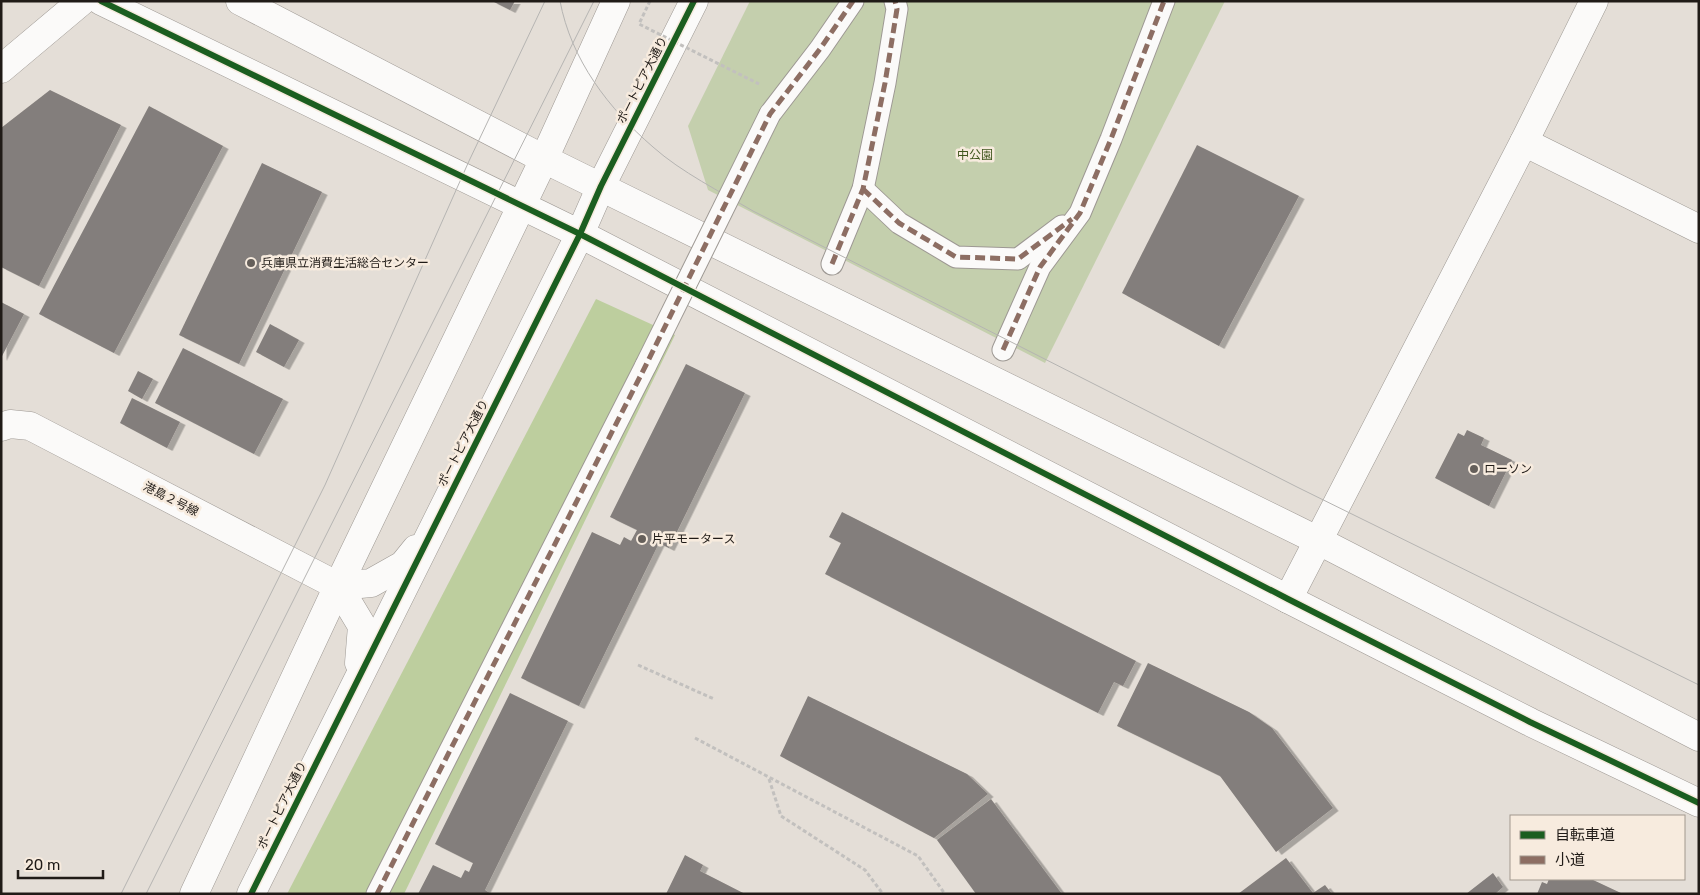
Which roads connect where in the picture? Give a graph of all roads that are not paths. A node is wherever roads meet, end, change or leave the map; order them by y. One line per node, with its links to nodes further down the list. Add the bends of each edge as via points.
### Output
1 (82, 1): 10 (street)
2 (101, 1): 15 (street)
3 (240, 1): 12 (street)
4 (616, 1): 12 (street)
5 (694, 1): 13 (street, ポートピア大通り)
6 (853, 1): 31 (street, bridge, via 770,114)
7 (895, 1): 14 (street, via 897,9)
8 (1164, 1): 16 (street)
9 (1594, 1): 11 (street)
10 (1, 69)
11 (1524, 142): 17 (street); 23 (street)
12 (544, 159): 13 (street); 15 (street)
13 (601, 186): 18 (street, ポートピア大通り); 23 (street)
14 (863, 188): 16 (street, via 899,223 956,257 1018,260); 19 (street)
15 (522, 206): 18 (street); 24 (street)
16 (1080, 213): 20 (street, via 1040,267)
17 (1699, 229)
18 (580, 234): 22 (street, ポートピア大通り); 25 (street)
19 (832, 264)
20 (1003, 350)
21 (1, 427): 24 (street, 港島２号線, via 10,424 30,426)
22 (431, 531): 24 (street, via 403,564 371,584); 26 (street, ポートピア大通り)
23 (1317, 540): 25 (street); 27 (street)
24 (338, 586): 26 (street, via 362,626); 29 (street)
25 (1288, 599): 28 (street, via 1530,722)
26 (357, 679): 30 (street, ポートピア大通り)
27 (1699, 737)
28 (1699, 803)
29 (194, 894)
30 (251, 894)
31 (377, 894)

